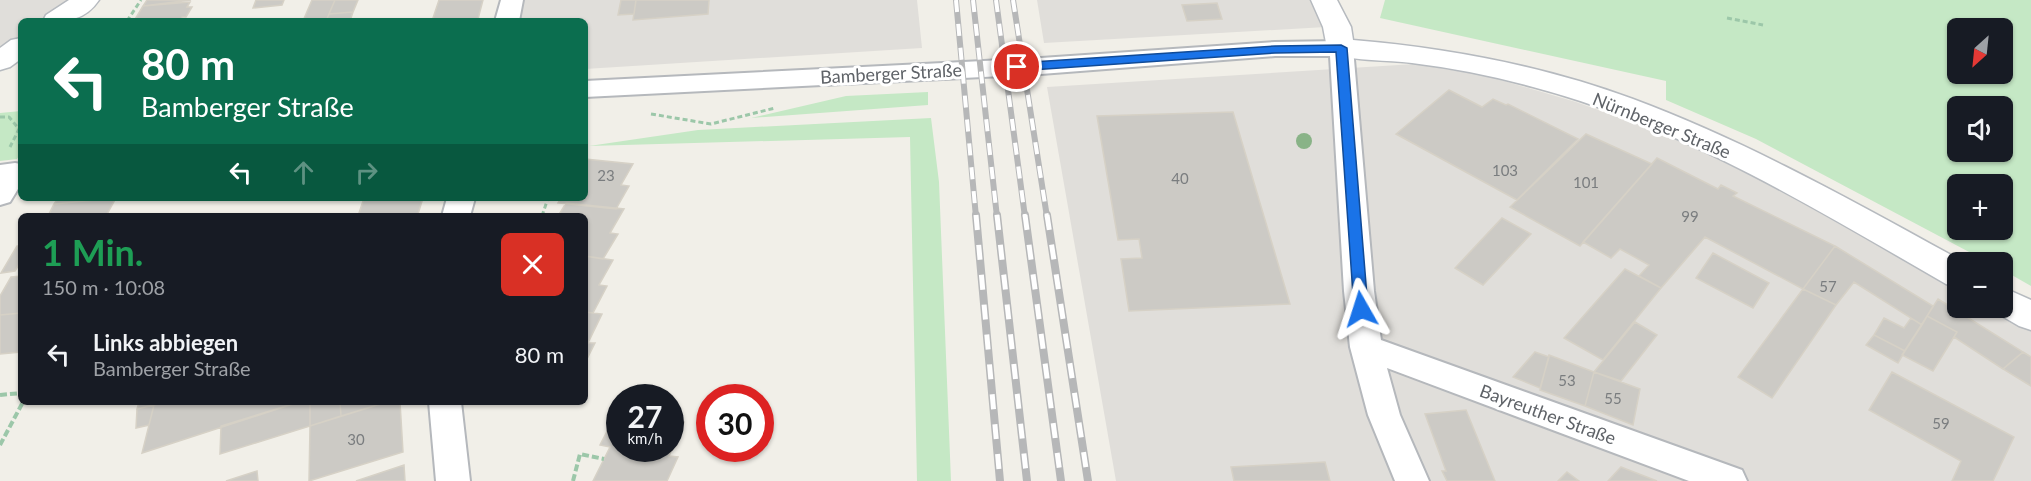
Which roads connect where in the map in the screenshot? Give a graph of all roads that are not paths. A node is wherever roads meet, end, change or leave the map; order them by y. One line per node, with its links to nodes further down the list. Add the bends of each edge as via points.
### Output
1 (86, 0): 4 (street)
2 (512, 0): 5 (street)
3 (1324, 0): 7 (street, via 1337,27)
4 (60, 18)
5 (508, 18)
6 (18, 48): 8 (street)
7 (1341, 48): 9 (street, Bamberger Straße); 12 (street, Nürnberger Straße, via 1447,59 1568,87 1624,106 1750,162); 15 (street)
8 (0, 61)
9 (588, 89)
10 (4, 162): 11 (street, via 15,172)
11 (0, 195)
12 (1947, 269)
13 (2013, 306): 14 (street)
14 (2031, 316)
15 (1366, 347): 18 (street, via 1384,416); 19 (street, Bayreuther Straße)
16 (446, 405): 17 (street)
17 (453, 481)
18 (1412, 481)
19 (1730, 481)

